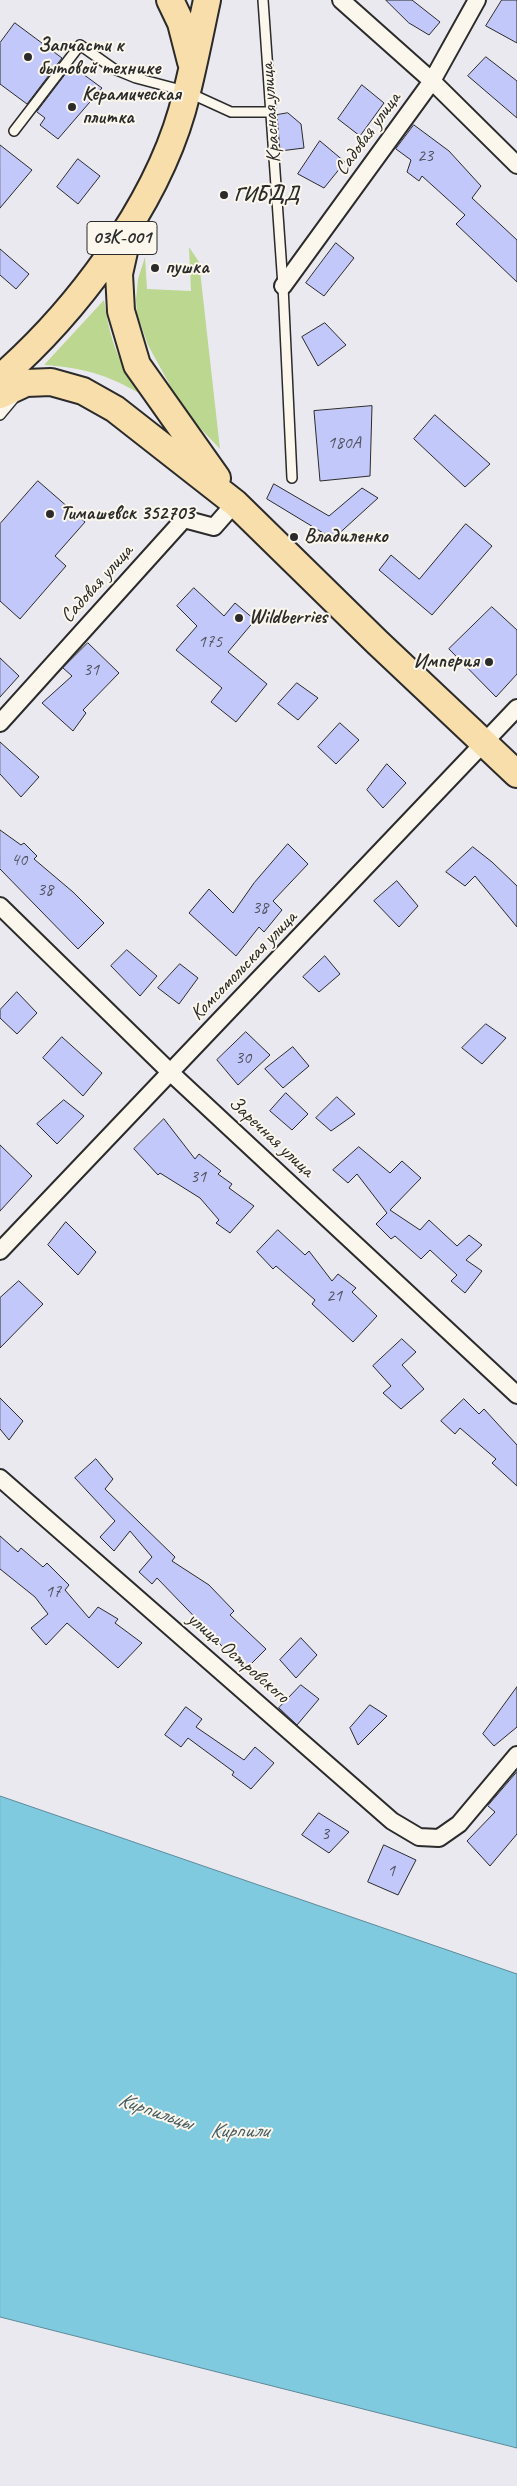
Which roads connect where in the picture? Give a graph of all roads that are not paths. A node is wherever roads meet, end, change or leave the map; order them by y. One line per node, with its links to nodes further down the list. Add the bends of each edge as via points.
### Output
1 (170, 0): 6 (main road, via 181,23)
2 (207, 0): 6 (main road, 03К-001)
3 (263, 0): 8 (lane, Красная улица)
4 (341, 0): 7 (street)
5 (477, 0): 7 (street, Садовая улица)
6 (189, 79): 8 (lane, via 231,112); 9 (lane, via 136,78 114,69 80,45); 11 (main road, 03К-001, via 171,142)
7 (432, 82): 10 (street); 12 (street, Садовая улица)
8 (271, 112): 12 (lane, Красная улица)
9 (14, 131)
10 (517, 165)
11 (129, 229): 13 (main road, 03К-001, via 44,334); 18 (main road, via 119,274 121,311 138,365)
12 (283, 286): 17 (lane, Красная улица)
13 (0, 378)
14 (26, 383): 15 (main road); 16 (lane); 18 (main road, via 51,382 83,391 115,409)
15 (0, 394)
16 (0, 415)
17 (292, 478)
18 (235, 502): 20 (street, Садовая улица, via 214,527 184,519); 21 (main road)
19 (517, 708): 21 (street, Комсомольская улица)
20 (0, 723)
21 (484, 744): 22 (main road); 24 (street, Комсомольская улица)
22 (517, 774)
23 (0, 906): 24 (street, Заречная улица)
24 (171, 1073): 25 (street, Комсомольская улица); 26 (street, Заречная улица)
25 (0, 1251)
26 (517, 1395)
27 (0, 1478): 28 (street, улица Островского, via 392,1821 419,1837 439,1838 459,1824)
28 (517, 1755)

